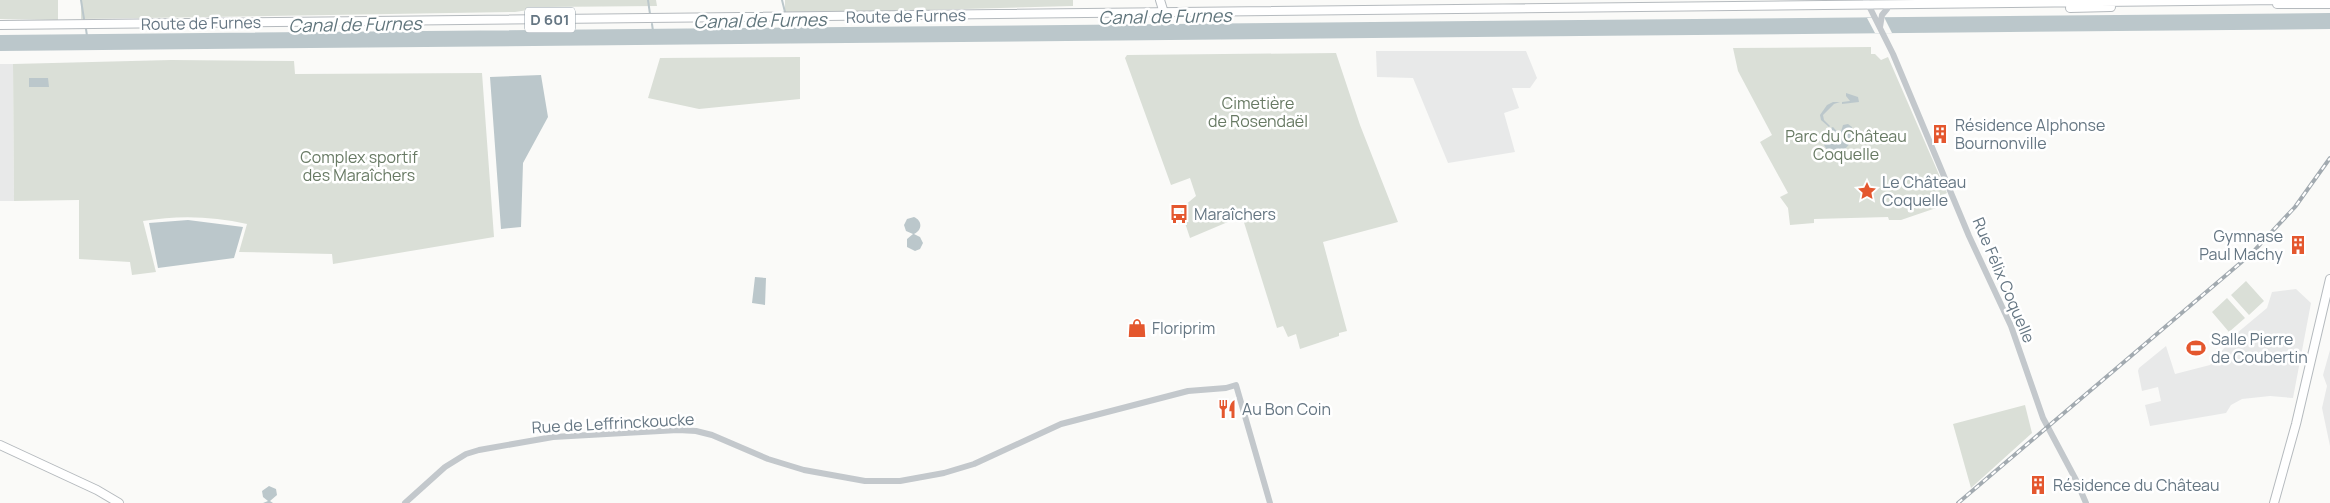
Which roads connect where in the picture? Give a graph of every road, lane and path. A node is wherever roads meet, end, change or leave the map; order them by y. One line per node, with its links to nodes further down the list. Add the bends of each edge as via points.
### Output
1 (1160, 0): 8 (main road)
2 (2282, 0): 6 (main road, Route de Furnes / D 601)
3 (1850, 2): 5 (main road, Route de Furnes / D 601); 6 (main road, Route de Furnes / D 601)
4 (2330, 4): 7 (main road, Route de Furnes / D 601)
5 (1753, 7): 6 (main road, Route de Furnes / D 601); 8 (main road, Route de Furnes / D 601)
6 (1869, 7): 7 (main road, Route de Furnes / D 601); 10 (street, Rue Félix Coquelle)
7 (1887, 8): 10 (street)
8 (1164, 13): 9 (main road, Route de Furnes / D 601)
9 (0, 25)
10 (1880, 28): 17 (street, Rue Félix Coquelle, via 2011,326 2043,418)
11 (2330, 278): 18 (main road)
12 (2330, 300): 19 (main road)
13 (0, 445): 14 (main road)
14 (119, 503)
15 (406, 503): 16 (street, Rue de Leffrinckoucke, via 445,467 479,450 553,437 678,430 708,434 810,472 865,480 904,481 974,464 1065,423 1188,391 1236,385)
16 (1270, 503)
17 (2086, 503)
18 (2274, 503)
19 (2278, 503)

